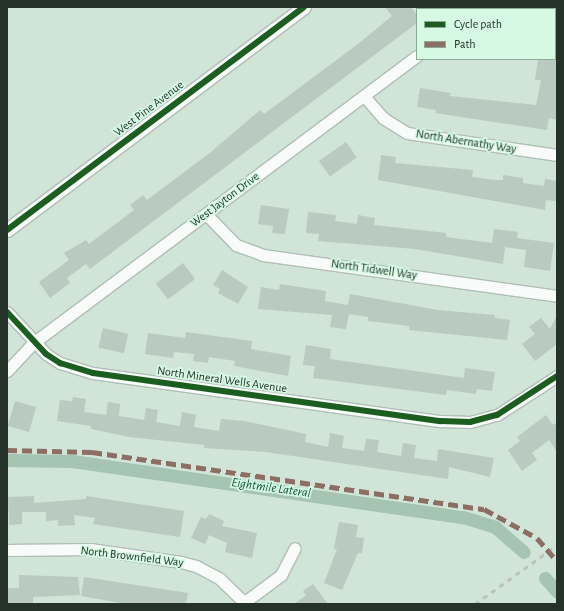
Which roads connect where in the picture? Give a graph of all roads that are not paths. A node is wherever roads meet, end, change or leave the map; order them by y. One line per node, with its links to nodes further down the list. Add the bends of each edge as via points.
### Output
1 (304, 7): 6 (street, West Pine Avenue)
2 (416, 57): 3 (street, West Jayton Drive)
3 (364, 96): 4 (street, North Abernathy Way, via 383,118 407,132); 5 (street, West Jayton Drive)
4 (557, 155)
5 (206, 214): 7 (street, North Tidwell Way, via 236,244 262,255); 9 (street, West Jayton Drive)
6 (7, 230)
7 (557, 296)
8 (7, 312): 9 (street, North Mineral Wells Avenue)
9 (33, 343): 10 (street, West Jayton Drive); 11 (street, North Mineral Wells Avenue, via 60,362 93,373 455,423 497,415)
10 (7, 371)
11 (557, 376)
12 (295, 548): 14 (street, via 281,575)
13 (7, 550): 14 (street, North Brownfield Way, via 90,549 181,562 196,566 220,579)
14 (243, 603)

